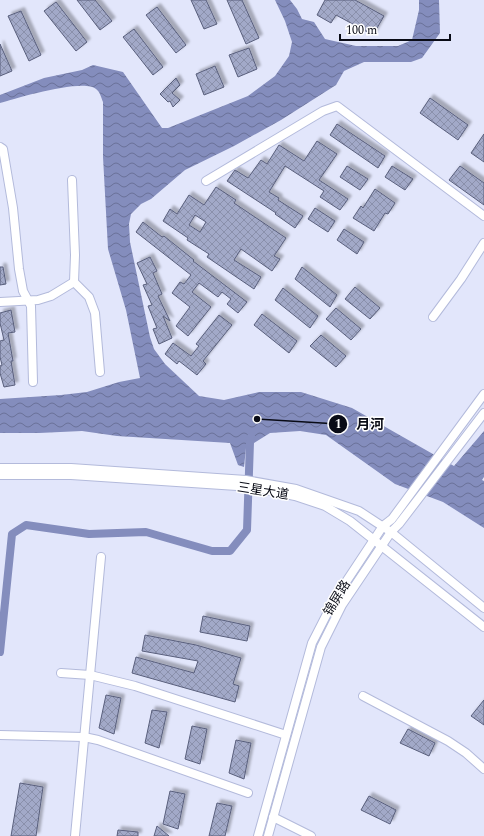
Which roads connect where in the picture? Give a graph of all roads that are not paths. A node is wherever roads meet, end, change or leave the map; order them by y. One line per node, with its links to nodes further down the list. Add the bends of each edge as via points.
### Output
1 (0, 147): 7 (street, via 3,150 13,208 22,291)
2 (72, 180): 6 (street)
3 (206, 182): 4 (street, via 323,111 337,106)
4 (484, 216)
5 (484, 243): 9 (street)
6 (74, 282): 7 (street, via 51,296); 10 (street, via 88,297 95,313)
7 (28, 301): 8 (street); 11 (street, via 31,306)
8 (0, 302)
9 (433, 317)
10 (100, 372)
11 (34, 382)
12 (484, 394): 18 (street, 锦屏路, via 392,519)
13 (484, 413): 19 (street, 锦屏路)
14 (0, 468): 16 (street, 三星大道, via 71,468)
15 (0, 475): 16 (street, 三星大道, via 71,475)
16 (244, 483): 17 (street, 三星大道)
17 (255, 484): 18 (street, 三星大道, via 296,489 327,499 359,511); 20 (street, 三星大道, via 325,506)
18 (383, 526): 19 (street, 三星大道); 20 (street, 锦屏路)
19 (391, 532): 21 (street, 锦屏路); 23 (street, 三星大道)
20 (374, 540): 21 (street, 三星大道); 29 (street, 锦屏路, via 334,600 312,643)
21 (382, 545): 24 (street, 三星大道); 33 (street, 锦屏路, via 342,605 321,647)
22 (101, 557): 26 (street)
23 (484, 608)
24 (484, 627)
25 (61, 673): 26 (street)
26 (90, 675): 29 (street, via 135,686); 30 (street)
27 (363, 696): 31 (street, via 448,741)
28 (0, 735): 30 (street)
29 (286, 735): 35 (street, 锦屏路)
30 (84, 737): 32 (street); 34 (street)
31 (484, 769)
32 (248, 793)
33 (273, 817): 36 (street, 锦屏路); 37 (street)
34 (75, 836)
35 (258, 836)
36 (268, 836)
37 (311, 836)

